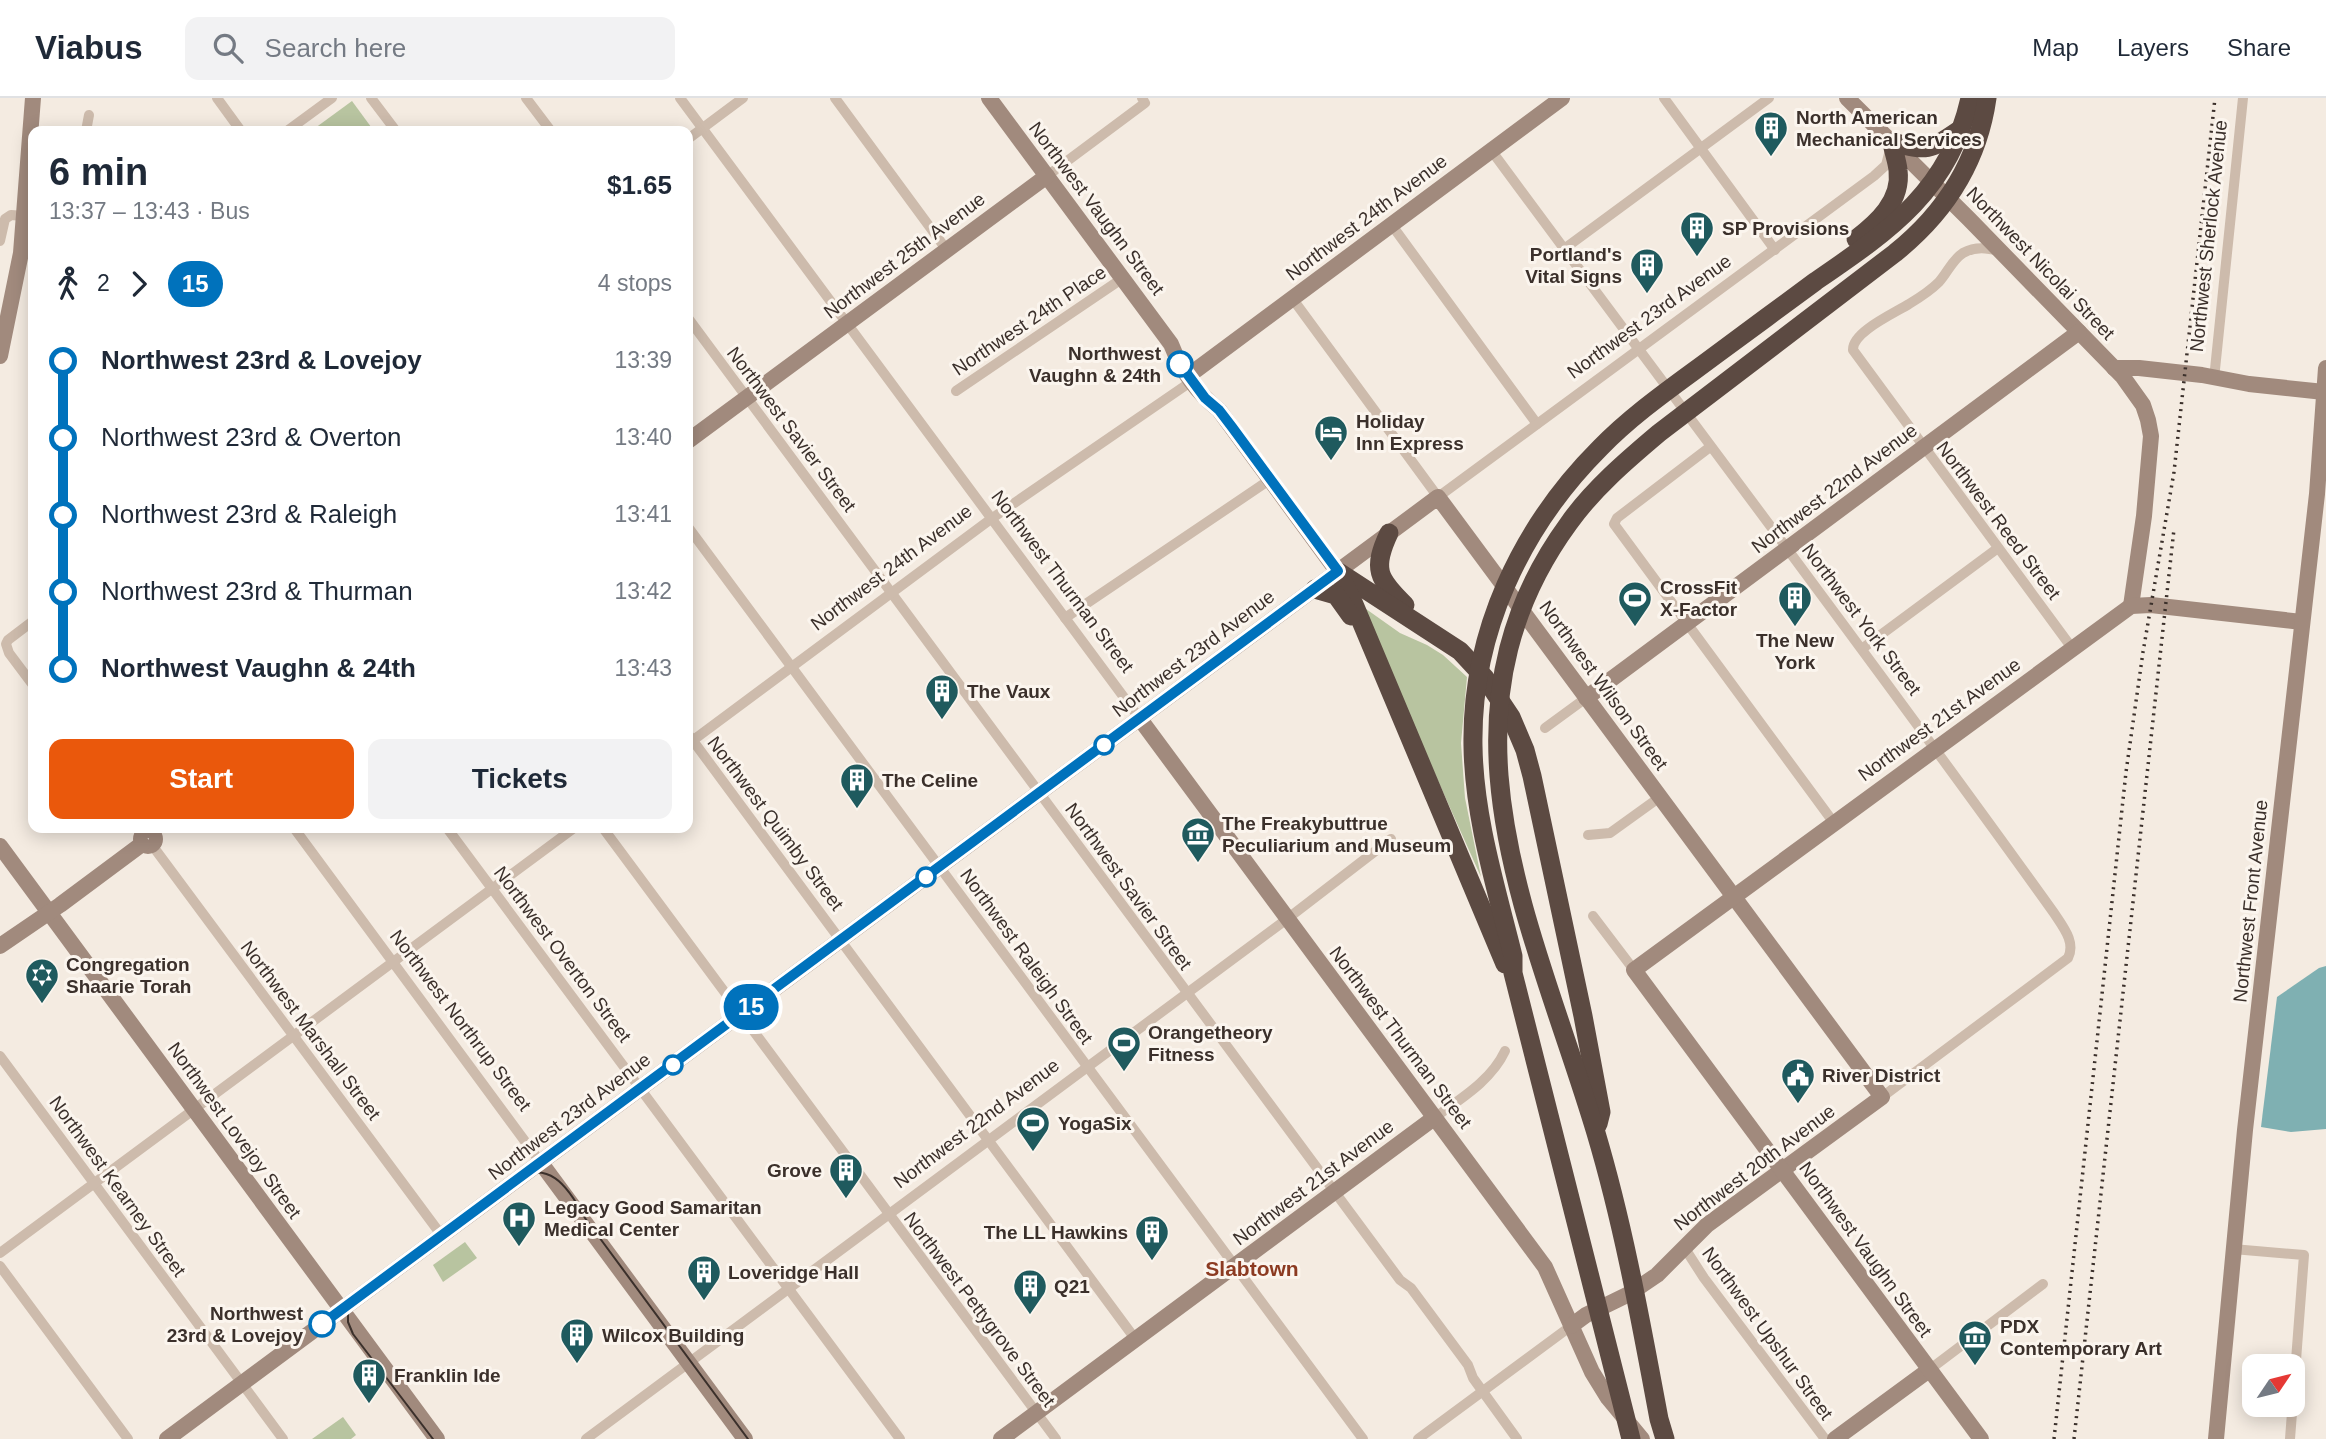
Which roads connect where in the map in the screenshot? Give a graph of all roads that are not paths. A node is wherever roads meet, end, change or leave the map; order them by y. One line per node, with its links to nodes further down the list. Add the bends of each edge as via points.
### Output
1 (33, 98): 19 (street)
2 (217, 98): 21 (street)
3 (332, 98): 22 (street)
4 (371, 98): 23 (street)
5 (526, 98): 24 (street)
6 (680, 98): 26 (street, Northwest Thurman Street)
7 (743, 98): 26 (street)
8 (835, 98): 38 (street)
9 (989, 98): 32 (street, Northwest Vaughn Street)
10 (1562, 98): 30 (street, Northwest 24th Avenue)
11 (1664, 98): 29 (street)
12 (1769, 98): 29 (street)
13 (1847, 98): 28 (street, Northwest Nicolai Street)
14 (1970, 98): 25 (highway)
15 (1987, 98): 34 (highway, via 1971,159)
16 (2243, 98): 53 (street, Northwest Sherlock Avenue)
17 (1144, 100): 32 (street, Northwest 25th Avenue)
18 (89, 115): 20 (street)
19 (31, 126)
20 (87, 126)
21 (237, 126)
22 (294, 126)
23 (392, 126)
24 (547, 126)
25 (1962, 128): 28 (highway, via 1925,149); 33 (highway)
26 (702, 129): 27 (street); 45 (street, Northwest Thurman Street)
27 (693, 135)
28 (1892, 142): 33 (street, Northwest Nicolai Street); 40 (street, Northwest 23rd Avenue, via 1882,170); 43 (highway, via 1898,171 1889,208 1816,270)
29 (1701, 149): 39 (street); 40 (street)
30 (1492, 150): 36 (street, Northwest 24th Avenue); 39 (street, Northwest York Street)
31 (28, 164): 35 (street)
32 (1047, 176): 38 (street, Northwest 25th Avenue); 42 (street, Northwest Vaughn Street)
33 (1932, 183): 34 (street, Northwest Nicolai Street); 43 (highway, via 1894,225)
34 (1949, 199): 41 (street, Northwest Nicolai Street); 121 (highway, via 1895,253 1623,464 1569,523 1542,565 1518,621 1497,725 1504,823 1532,934)
35 (24, 216): 37 (street, via 5,219); 49 (street)
36 (1391, 224): 44 (street, Northwest 24th Avenue); 57 (street)
37 (0, 241)
38 (946, 249): 45 (street, Northwest 25th Avenue)
39 (1564, 249): 48 (street, Northwest York Street)
40 (1775, 250): 48 (street, Northwest 23rd Avenue)
41 (2000, 251): 47 (street, Northwest Nicolai Street); 60 (street, Northwest Reed Street, via 1975,248 1962,254 1936,285 1892,312 1853,345 1855,355)
42 (1123, 278): 52 (street, Northwest Vaughn Street, via 1171,344 1185,355); 54 (street, Northwest 24th Place)
43 (1802, 291): 110 (highway, via 1601,446 1548,509 1508,578 1480,668 1473,745 1479,809)
44 (1293, 298): 52 (street, Northwest 24th Avenue); 62 (street, Northwest Wilson Street)
45 (846, 324): 56 (street, Northwest 25th Avenue); 63 (street, Northwest Thurman Street)
46 (693, 325): 56 (street, Northwest Savier Street)
47 (2079, 332): 50 (street, Northwest Nicolai Street); 60 (street, Northwest 22nd Avenue)
48 (1638, 350): 57 (street, Northwest 23rd Avenue); 59 (street, Northwest York Street)
49 (0, 356)
50 (2114, 368): 53 (street, Northwest Nicolai Street); 71 (street, via 2139,398 2151,436)
51 (2326, 368): 55 (street, Northwest Front Avenue)
52 (1194, 376): 61 (street, Northwest Vaughn Street, via 1210,389 1219,410); 63 (street, Northwest 24th Avenue)
53 (2214, 379): 55 (street, Northwest Nicolai Street)
54 (956, 391)
55 (2324, 392): 73 (street, Northwest Front Avenue)
56 (747, 397): 58 (street, Northwest 25th Avenue); 70 (street, Northwest Savier Street)
57 (1537, 424): 62 (street, Northwest 23rd Avenue)
58 (693, 437)
59 (1710, 447): 67 (street, Northwest York Street); 74 (street, via 1614,524)
60 (1923, 448): 66 (street, Northwest Reed Street); 67 (street, Northwest 22nd Avenue)
61 (1271, 479): 68 (street, Northwest Vaughn Street); 72 (street)
62 (1438, 497): 64 (street, Northwest 23rd Avenue); 81 (street, Northwest Wilson Street)
63 (991, 519): 70 (street, Northwest 24th Avenue); 72 (street, Northwest Thurman Street)
64 (1389, 533): 68 (street, Northwest 23rd Avenue); 76 (highway, via 1378,567 1385,586)
65 (693, 534): 79 (street, Northwest Raleigh Street)
66 (1998, 548): 77 (street); 78 (street, Northwest Reed Street)
67 (1788, 549): 74 (street, Northwest 22nd Avenue); 77 (street, Northwest York Street)
68 (1338, 571): 69 (street, Northwest 23rd Avenue); 76 (highway); 82 (highway)
69 (1315, 589): 82 (highway, via 1336,595 1346,606); 83 (street, Northwest 23rd Avenue)
70 (892, 593): 79 (street, Northwest 24th Avenue); 88 (street, Northwest Savier Street)
71 (2131, 606): 73 (street); 78 (street, Northwest 21st Avenue)
72 (1065, 618): 83 (street, Northwest Thurman Street)
73 (2302, 622): 130 (street, Northwest Front Avenue)
74 (1686, 624): 81 (street, Northwest 22nd Avenue); 90 (street)
75 (28, 625): 80 (street, via 6,644)
76 (1436, 635): 121 (highway, via 1460,651 1496,692 1525,750 1601,1112)
77 (1863, 648): 87 (street, Northwest York Street)
78 (2072, 648): 87 (street, Northwest 21st Avenue)
79 (791, 667): 85 (street, Northwest 24th Avenue); 99 (street, Northwest Raleigh Street)
80 (28, 678)
81 (1586, 698): 84 (street, Northwest 22nd Avenue); 89 (street, Northwest Wilson Street)
82 (1399, 712): 110 (highway, via 1503,962)
83 (1140, 719): 88 (street, Northwest 23rd Avenue); 104 (street, Northwest Thurman Street)
84 (1545, 728)
85 (693, 736)
86 (693, 744): 105 (street, Northwest Quimby Street)
87 (1935, 748): 90 (street, Northwest 21st Avenue); 106 (street, Northwest York Street)
88 (1040, 793): 99 (street, Northwest 23rd Avenue); 111 (street, Northwest Savier Street)
89 (1660, 797): 95 (street, via 1610,833); 101 (street, Northwest Wilson Street)
90 (1834, 823): 101 (street, Northwest 21st Avenue)
91 (297, 833): 108 (street, Northwest Northrup Street)
92 (451, 833): 100 (street, Northwest Overton Street)
93 (567, 833): 100 (street)
94 (607, 833): 112 (street, Northwest Pettygrove Street)
95 (1588, 835)
96 (149, 836): 102 (street); 113 (street, Northwest Marshall Street)
97 (1391, 839): 104 (street, Northwest 22nd Avenue)
98 (0, 846): 102 (street, Northwest Lovejoy Street)
99 (940, 867): 105 (street, Northwest 23rd Avenue); 116 (street, Northwest Raleigh Street)
100 (492, 889): 108 (street); 117 (street, Northwest Overton Street)
101 (1734, 897): 109 (street, Northwest 21st Avenue); 118 (street, Northwest Wilson Street)
102 (48, 912): 107 (street); 119 (street, Northwest Lovejoy Street)
103 (1593, 916): 109 (street, Northwest Vaughn Street)
104 (1287, 919): 111 (street, Northwest 22nd Avenue); 120 (street, Northwest Thurman Street)
105 (841, 940): 112 (street, Northwest 23rd Avenue); 122 (street, Northwest Quimby Street)
106 (2072, 944): 118 (street, Northwest 20th Avenue, via 2068,958)
107 (0, 946)
108 (392, 962): 113 (street); 123 (street, Northwest Northrup Street)
109 (1634, 970): 124 (street, Northwest Vaughn Street)
110 (1513, 973): 157 (highway)
111 (1186, 993): 116 (street, Northwest 22nd Avenue); 126 (street, Northwest Savier Street)
112 (741, 1015): 117 (street, Northwest 23rd Avenue); 127 (street, Northwest Pettygrove Street)
113 (293, 1036): 119 (street); 128 (street, Northwest Marshall Street)
114 (1505, 1051): 120 (street, Northwest 21st Avenue, via 1477,1086)
115 (0, 1056): 125 (street, Northwest Kearney Street)
116 (1087, 1067): 122 (street, Northwest 22nd Avenue); 133 (street, Northwest Raleigh Street)
117 (641, 1088): 123 (street, Northwest 23rd Avenue); 135 (street, Northwest Overton Street)
118 (1881, 1097): 124 (street, Northwest 20th Avenue)
119 (194, 1110): 125 (street); 136 (street, Northwest Lovejoy Street)
120 (1434, 1118): 126 (street, Northwest 21st Avenue); 137 (street, Northwest Thurman Street, via 1545,1268)
121 (1595, 1132): 144 (highway, via 1622,1229)
122 (988, 1140): 127 (street, Northwest 22nd Avenue); 138 (street, Northwest Quimby Street)
123 (541, 1163): 128 (street, Northwest 23rd Avenue); 139 (street, Northwest Northrup Street)
124 (1782, 1170): 129 (street, Northwest 20th Avenue); 140 (street, Northwest Vaughn Street)
125 (95, 1184): 131 (street); 141 (street, Northwest Kearney Street)
126 (1335, 1192): 133 (street, Northwest 21st Avenue); 142 (street, Northwest Savier Street, via 1468,1365)
127 (888, 1215): 135 (street, Northwest 22nd Avenue); 143 (street, Northwest Pettygrove Street)
128 (442, 1236): 136 (street, Northwest 23rd Avenue)
129 (1684, 1247): 137 (street, Northwest 20th Avenue, via 1650,1280); 161 (street, Northwest Upshur Street)
130 (2233, 1249): 164 (street, Northwest Front Avenue); 165 (street, via 2304,1255)
131 (0, 1253)
132 (0, 1266): 146 (street)
133 (1235, 1266): 138 (street, Northwest 21st Avenue); 154 (street, Northwest Raleigh Street)
134 (2043, 1284): 140 (street)
135 (789, 1288): 139 (street, Northwest 22nd Avenue); 151 (street, Northwest Overton Street)
136 (341, 1310): 141 (street, Northwest 23rd Avenue); 149 (street, Northwest Lovejoy Street)
137 (1571, 1326): 142 (street, Northwest 20th Avenue); 158 (street, Northwest Thurman Street, via 1608,1398)
138 (1136, 1340): 143 (street, Northwest 21st Avenue)
139 (688, 1363): 145 (street, Northwest 22nd Avenue); 150 (street, Northwest Northrup Street)
140 (1929, 1370): 162 (street); 163 (street, Northwest Vaughn Street)
141 (242, 1384): 147 (street, Northwest 23rd Avenue); 148 (street, Northwest Kearney Street)
142 (1482, 1391): 155 (street, Northwest 20th Avenue); 156 (street, Northwest Savier Street)
143 (1037, 1413): 152 (street, Northwest 21st Avenue); 153 (street, Northwest Pettygrove Street)
144 (1659, 1419): 159 (highway); 160 (highway)
145 (588, 1438)
146 (128, 1439)
147 (167, 1439)
148 (283, 1439)
149 (436, 1439)
150 (745, 1439)
151 (900, 1439)
152 (1001, 1439)
153 (1056, 1439)
154 (1363, 1439)
155 (1418, 1439)
156 (1517, 1439)
157 (1631, 1439)
158 (1642, 1439)
159 (1659, 1439)
160 (1665, 1439)
161 (1825, 1439)
162 (1835, 1439)
163 (1981, 1439)
164 (2216, 1439)
165 (2290, 1439)

